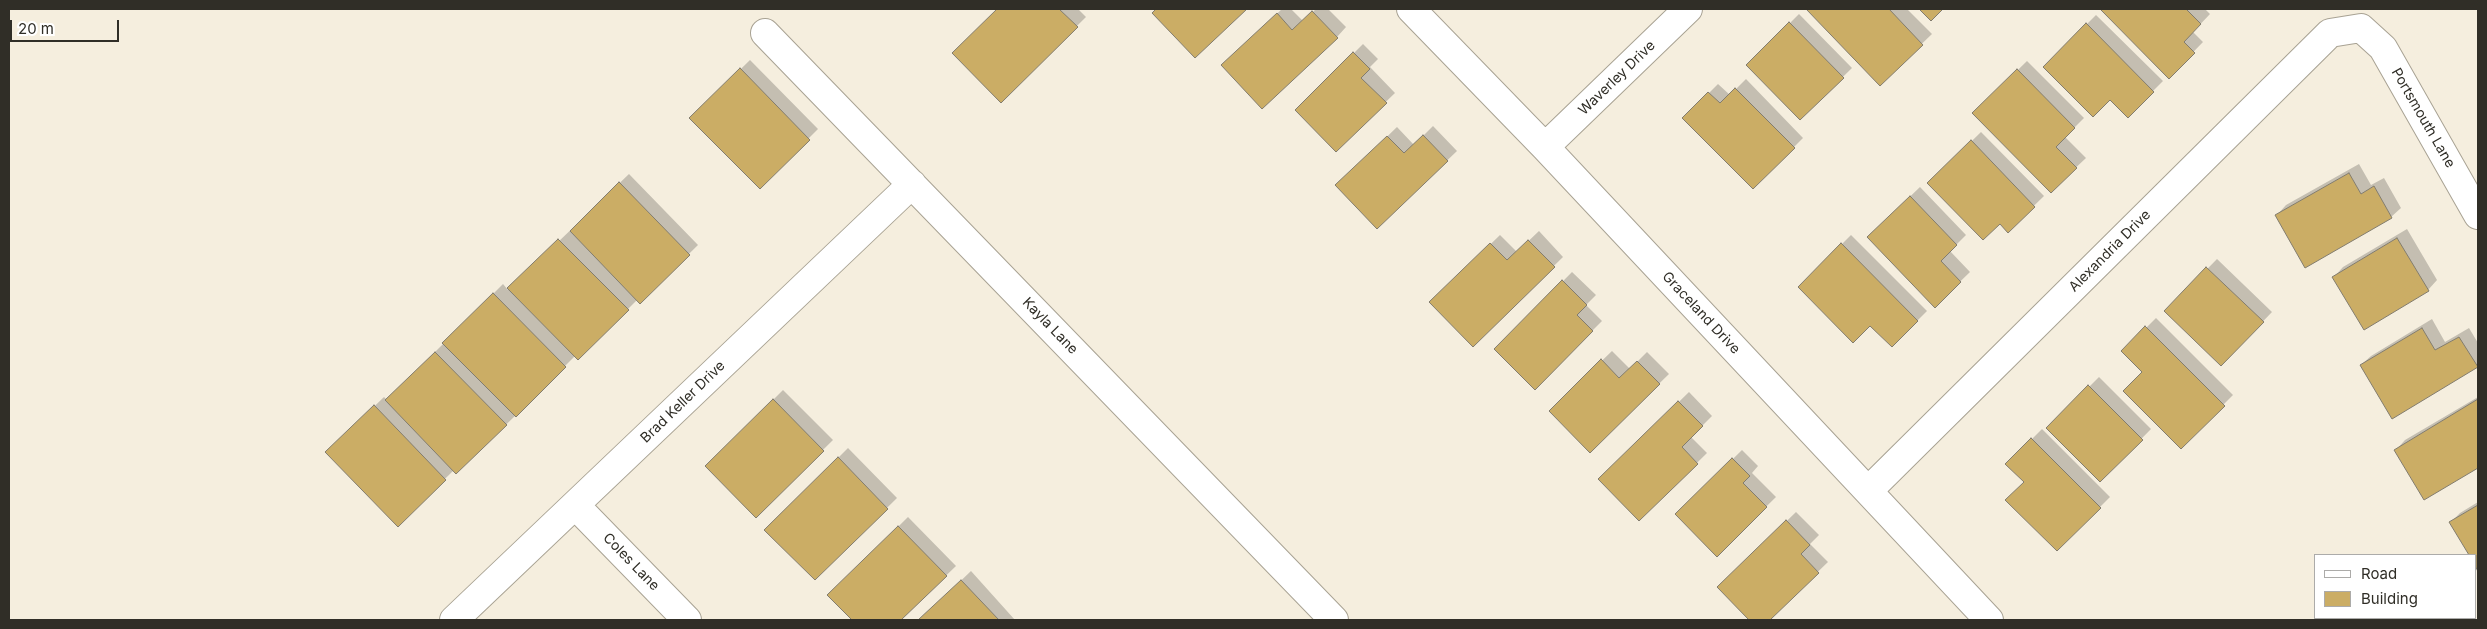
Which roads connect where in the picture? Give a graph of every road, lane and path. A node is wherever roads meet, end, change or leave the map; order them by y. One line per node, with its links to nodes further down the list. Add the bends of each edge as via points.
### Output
1 (1411, 9): 5 (street, Graceland Drive)
2 (1688, 9): 5 (street, Waverley Drive)
3 (2361, 28): 7 (street, Portsmouth Lane, via 2383,48); 8 (street, Alexandria Drive, via 2330,34)
4 (765, 33): 6 (street, Kayla Lane)
5 (1545, 147): 8 (street, Graceland Drive)
6 (912, 184): 9 (street, Brad Keller Drive); 12 (street, Kayla Lane)
7 (2478, 214)
8 (1868, 490): 13 (street, Graceland Drive)
9 (575, 504): 10 (street, Brad Keller Drive); 11 (street, Coles Lane)
10 (454, 620)
11 (687, 620)
12 (1334, 620)
13 (1990, 620)

